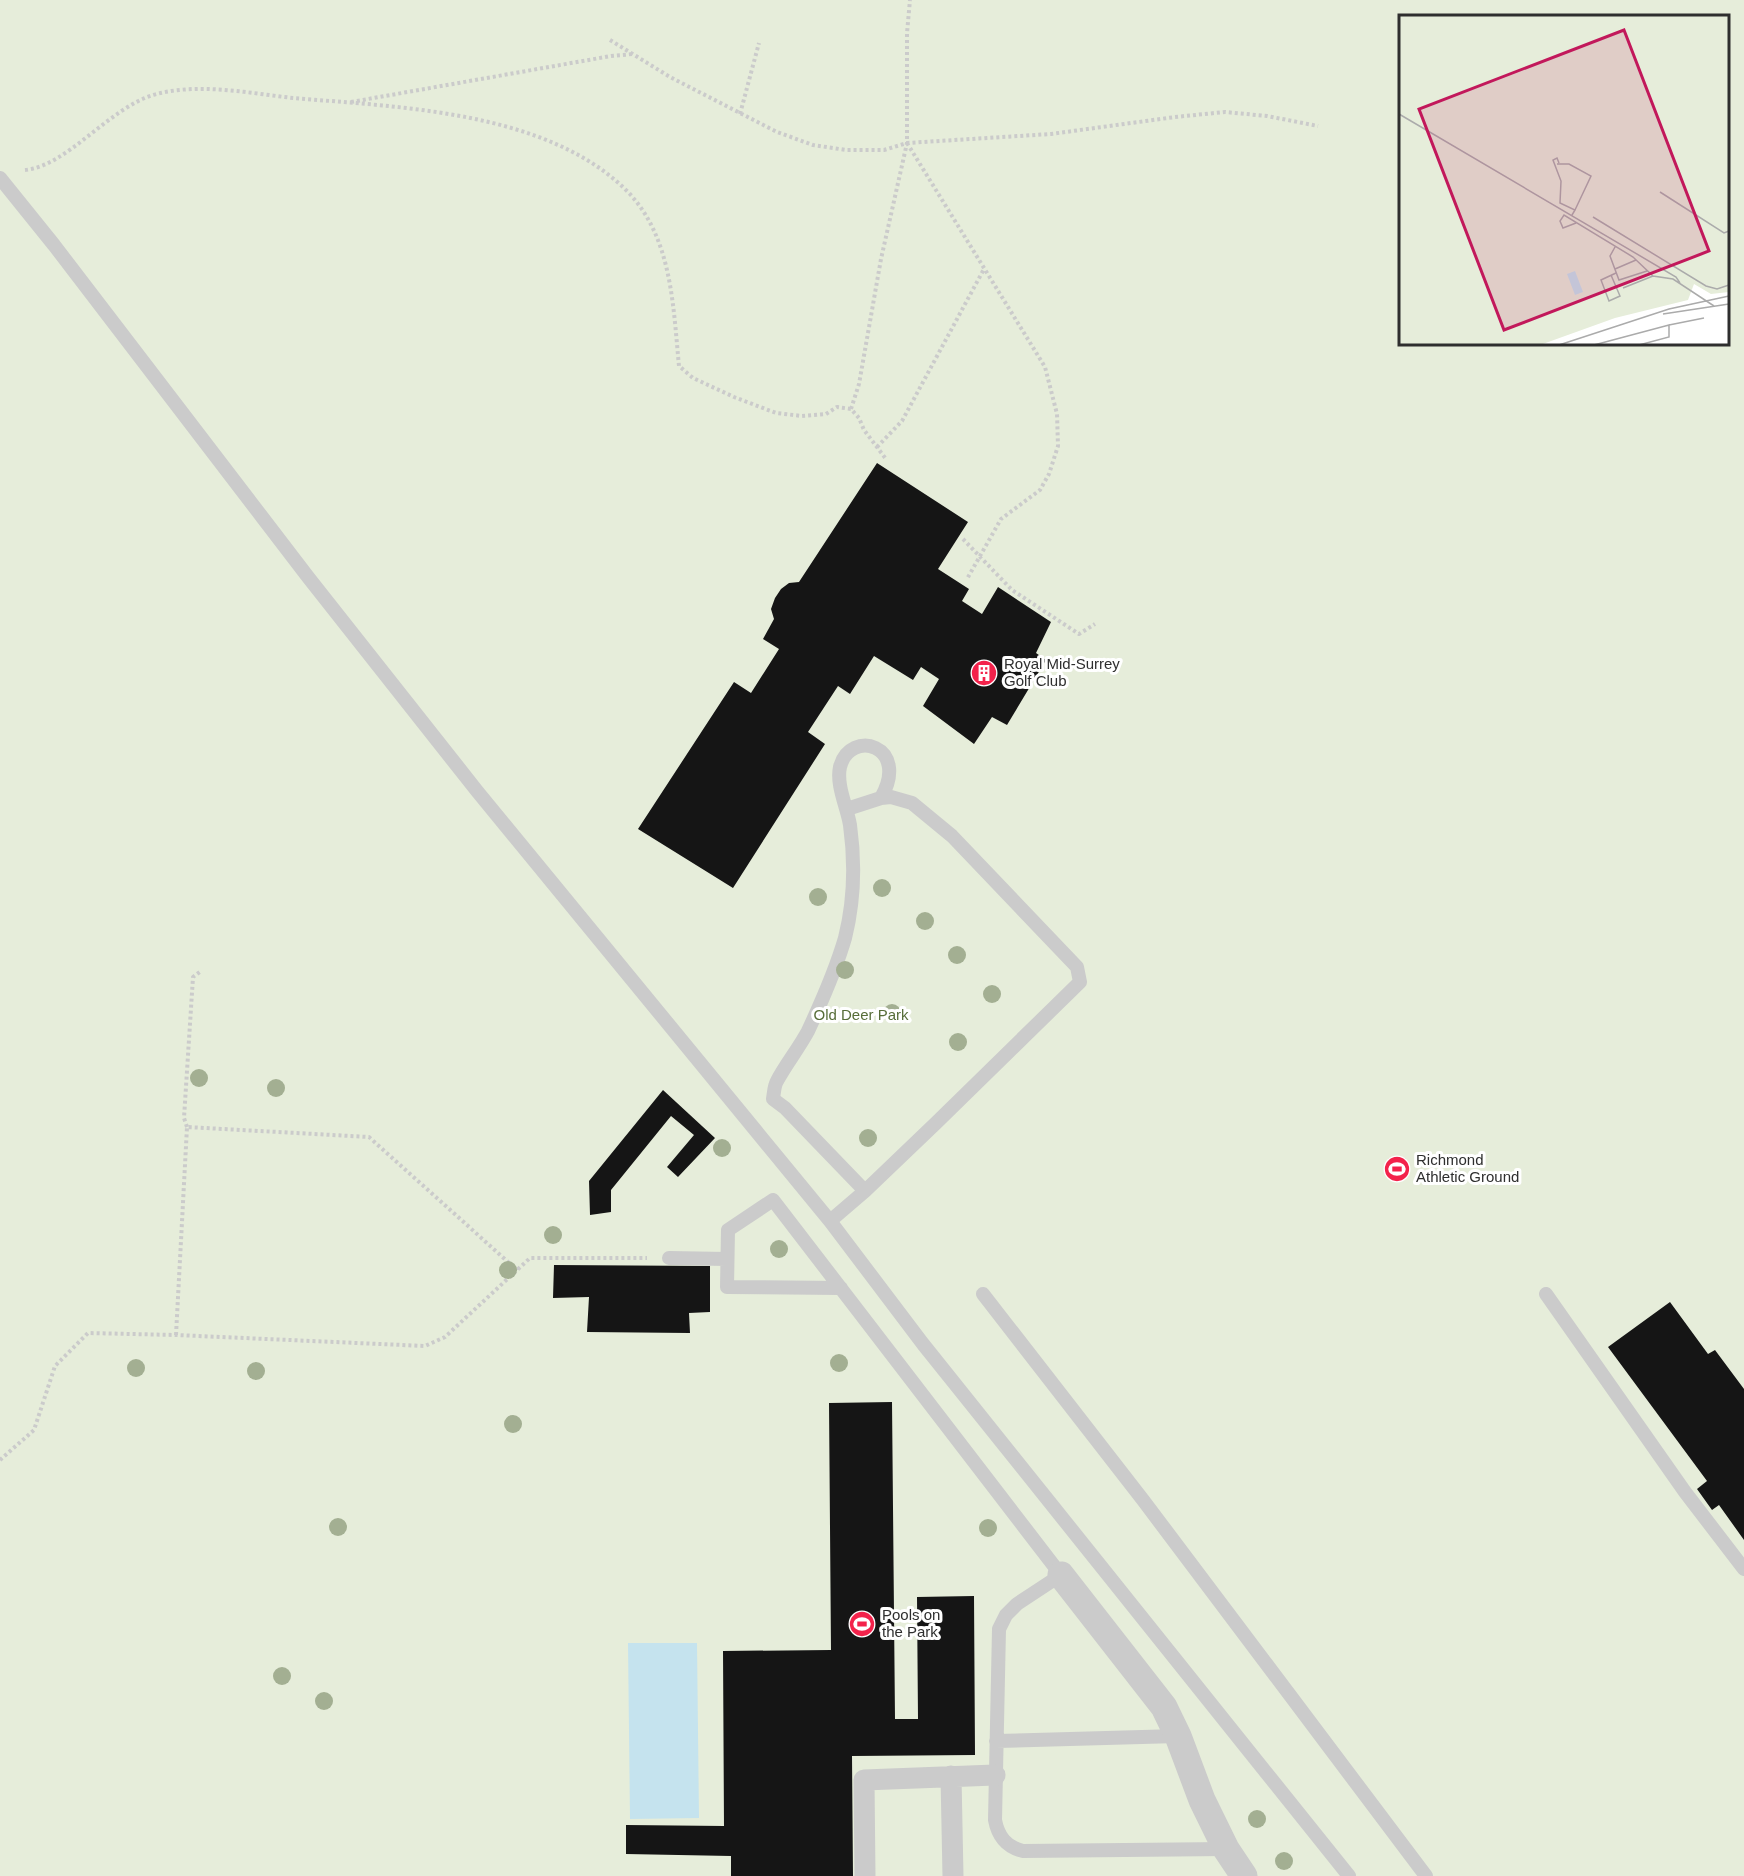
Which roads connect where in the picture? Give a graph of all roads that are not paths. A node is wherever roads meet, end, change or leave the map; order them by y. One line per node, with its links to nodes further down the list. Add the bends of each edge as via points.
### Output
1 (0, 178): 5 (lane, via 477,791)
2 (882, 798): 3 (lane); 3 (lane, via 891,776 886,756 869,745 855,748 845,754 840,769); 4 (lane, via 891,796 912,803 952,836 1077,967 1080,982)
3 (847, 809): 4 (lane, via 853,869 845,938 807,1033 776,1083 773,1099)
4 (865, 1191): 5 (lane)
5 (830, 1221): 21 (lane, via 923,1344)
6 (669, 1258): 7 (lane)
7 (728, 1259): 8 (lane, via 727,1287); 8 (lane, via 728,1230 773,1200)
8 (841, 1288): 12 (lane)
9 (983, 1294): 22 (lane)
10 (1546, 1294): 11 (lane)
11 (1744, 1569)
12 (1061, 1575): 13 (street, via 1164,1707); 14 (lane, via 1017,1604 999,1629)
13 (1178, 1736): 14 (lane); 17 (street)
14 (996, 1741): 15 (lane)
15 (995, 1775): 16 (street); 17 (lane, via 997,1833 1014,1849)
16 (951, 1776): 18 (street, via 864,1780); 19 (street)
17 (1226, 1849): 20 (street)
18 (865, 1876)
19 (953, 1876)
20 (1244, 1876)
21 (1349, 1876)
22 (1426, 1876)

